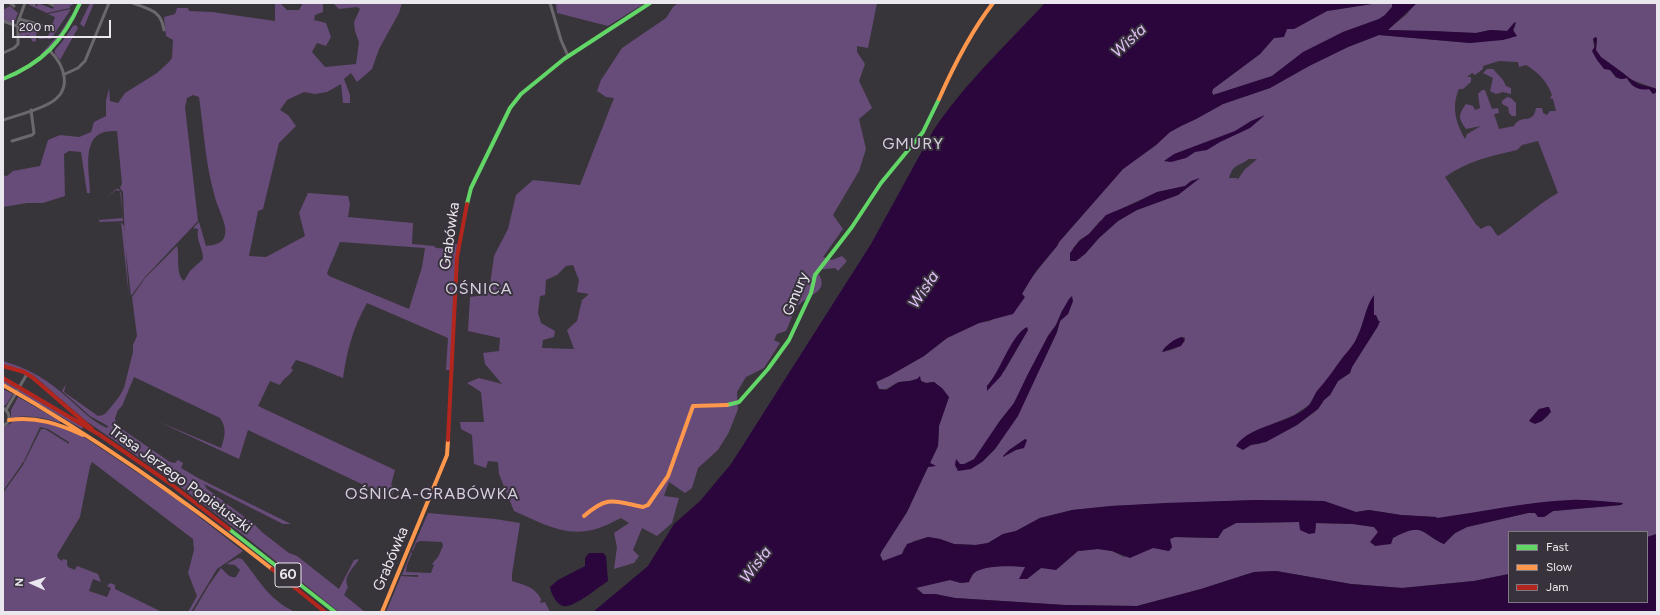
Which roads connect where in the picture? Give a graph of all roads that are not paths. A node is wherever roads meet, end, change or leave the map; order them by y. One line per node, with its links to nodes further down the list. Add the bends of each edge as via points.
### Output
1 (10, 3): 11 (street)
2 (26, 3): 12 (street)
3 (49, 3): 10 (street)
4 (80, 3): 17 (street, via 69,28)
5 (109, 3): 20 (street, via 85,61 78,68)
6 (133, 3): 16 (street, via 157,13 163,20)
7 (550, 3): 19 (street)
8 (650, 3): 19 (street, Grabówka)
9 (994, 3): 34 (street, Gmury, via 980,20 958,57 923,132 881,183 852,227 815,275 811,292 789,340 768,370 739,402 730,405 693,406 668,476 648,505 643,507 610,500 594,507)
10 (53, 5)
11 (14, 6)
12 (19, 19): 14 (street); 15 (street)
13 (3, 22): 15 (street)
14 (40, 25)
15 (18, 26): 18 (street, via 17,46)
16 (164, 30)
17 (50, 51): 20 (street, via 60,62); 21 (street, via 26,69)
18 (3, 53)
19 (568, 56): 37 (street, Grabówka, via 514,102 469,193 457,257 447,455)
20 (65, 74): 22 (street, via 63,87 55,99 49,104)
21 (3, 79)
22 (31, 110): 23 (street); 24 (street, via 34,130 32,135)
23 (3, 120)
24 (12, 140)
25 (3, 366): 26 (street)
26 (27, 374): 29 (street, via 12,402); 32 (street)
27 (3, 378): 32 (street, Trasa Jerzego Popiełuszki / 60)
28 (3, 385): 33 (street, Trasa Jerzego Popiełuszki / 60)
29 (5, 409): 30 (street)
30 (9, 420): 31 (street); 33 (street, via 27,418 47,421)
31 (3, 426)
32 (100, 435): 36 (street, Trasa Jerzego Popiełuszki / 60, via 171,484)
33 (101, 443): 35 (street, Trasa Jerzego Popiełuszki / 60, via 166,487)
34 (584, 516)
35 (325, 612)
36 (335, 612)
37 (382, 612)

